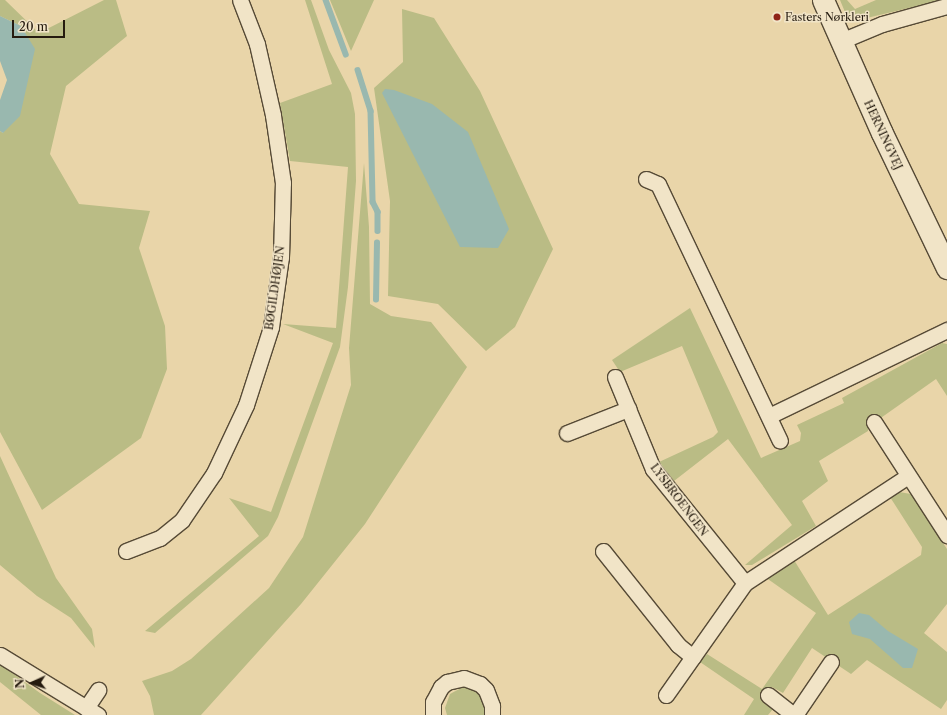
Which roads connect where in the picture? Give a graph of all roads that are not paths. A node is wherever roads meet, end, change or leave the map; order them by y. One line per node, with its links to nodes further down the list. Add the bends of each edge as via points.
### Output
1 (240, 0): 17 (street, BØGILDHØJEN, via 257,44 273,115 282,183 281,257 271,327 246,405 214,473 182,520 160,538)
2 (823, 0): 4 (street, HERNINGVEJ)
3 (947, 6): 4 (street, via 882,24)
4 (840, 41): 6 (street, HERNINGVEJ)
5 (646, 179): 10 (street, via 658,184)
6 (947, 268)
7 (947, 330): 10 (street)
8 (615, 377): 9 (street, LYSBROENGEN)
9 (628, 408): 12 (street); 18 (street, LYSBROENGEN, via 653,469)
10 (769, 416): 13 (street)
11 (874, 422): 14 (street)
12 (567, 433)
13 (780, 441)
14 (908, 476): 15 (street); 18 (street)
15 (947, 535)
16 (603, 551): 20 (street, via 678,645)
17 (126, 552)
18 (745, 582): 20 (street)
19 (0, 655): 25 (street)
20 (693, 657): 23 (street)
21 (831, 662): 28 (street)
22 (98, 690): 25 (street)
23 (666, 695)
24 (768, 695): 28 (street)
25 (92, 711)
26 (433, 715): 27 (street, via 432,702 440,687 447,682 464,678 476,682 486,690 492,706)
27 (492, 715)
28 (794, 715)

